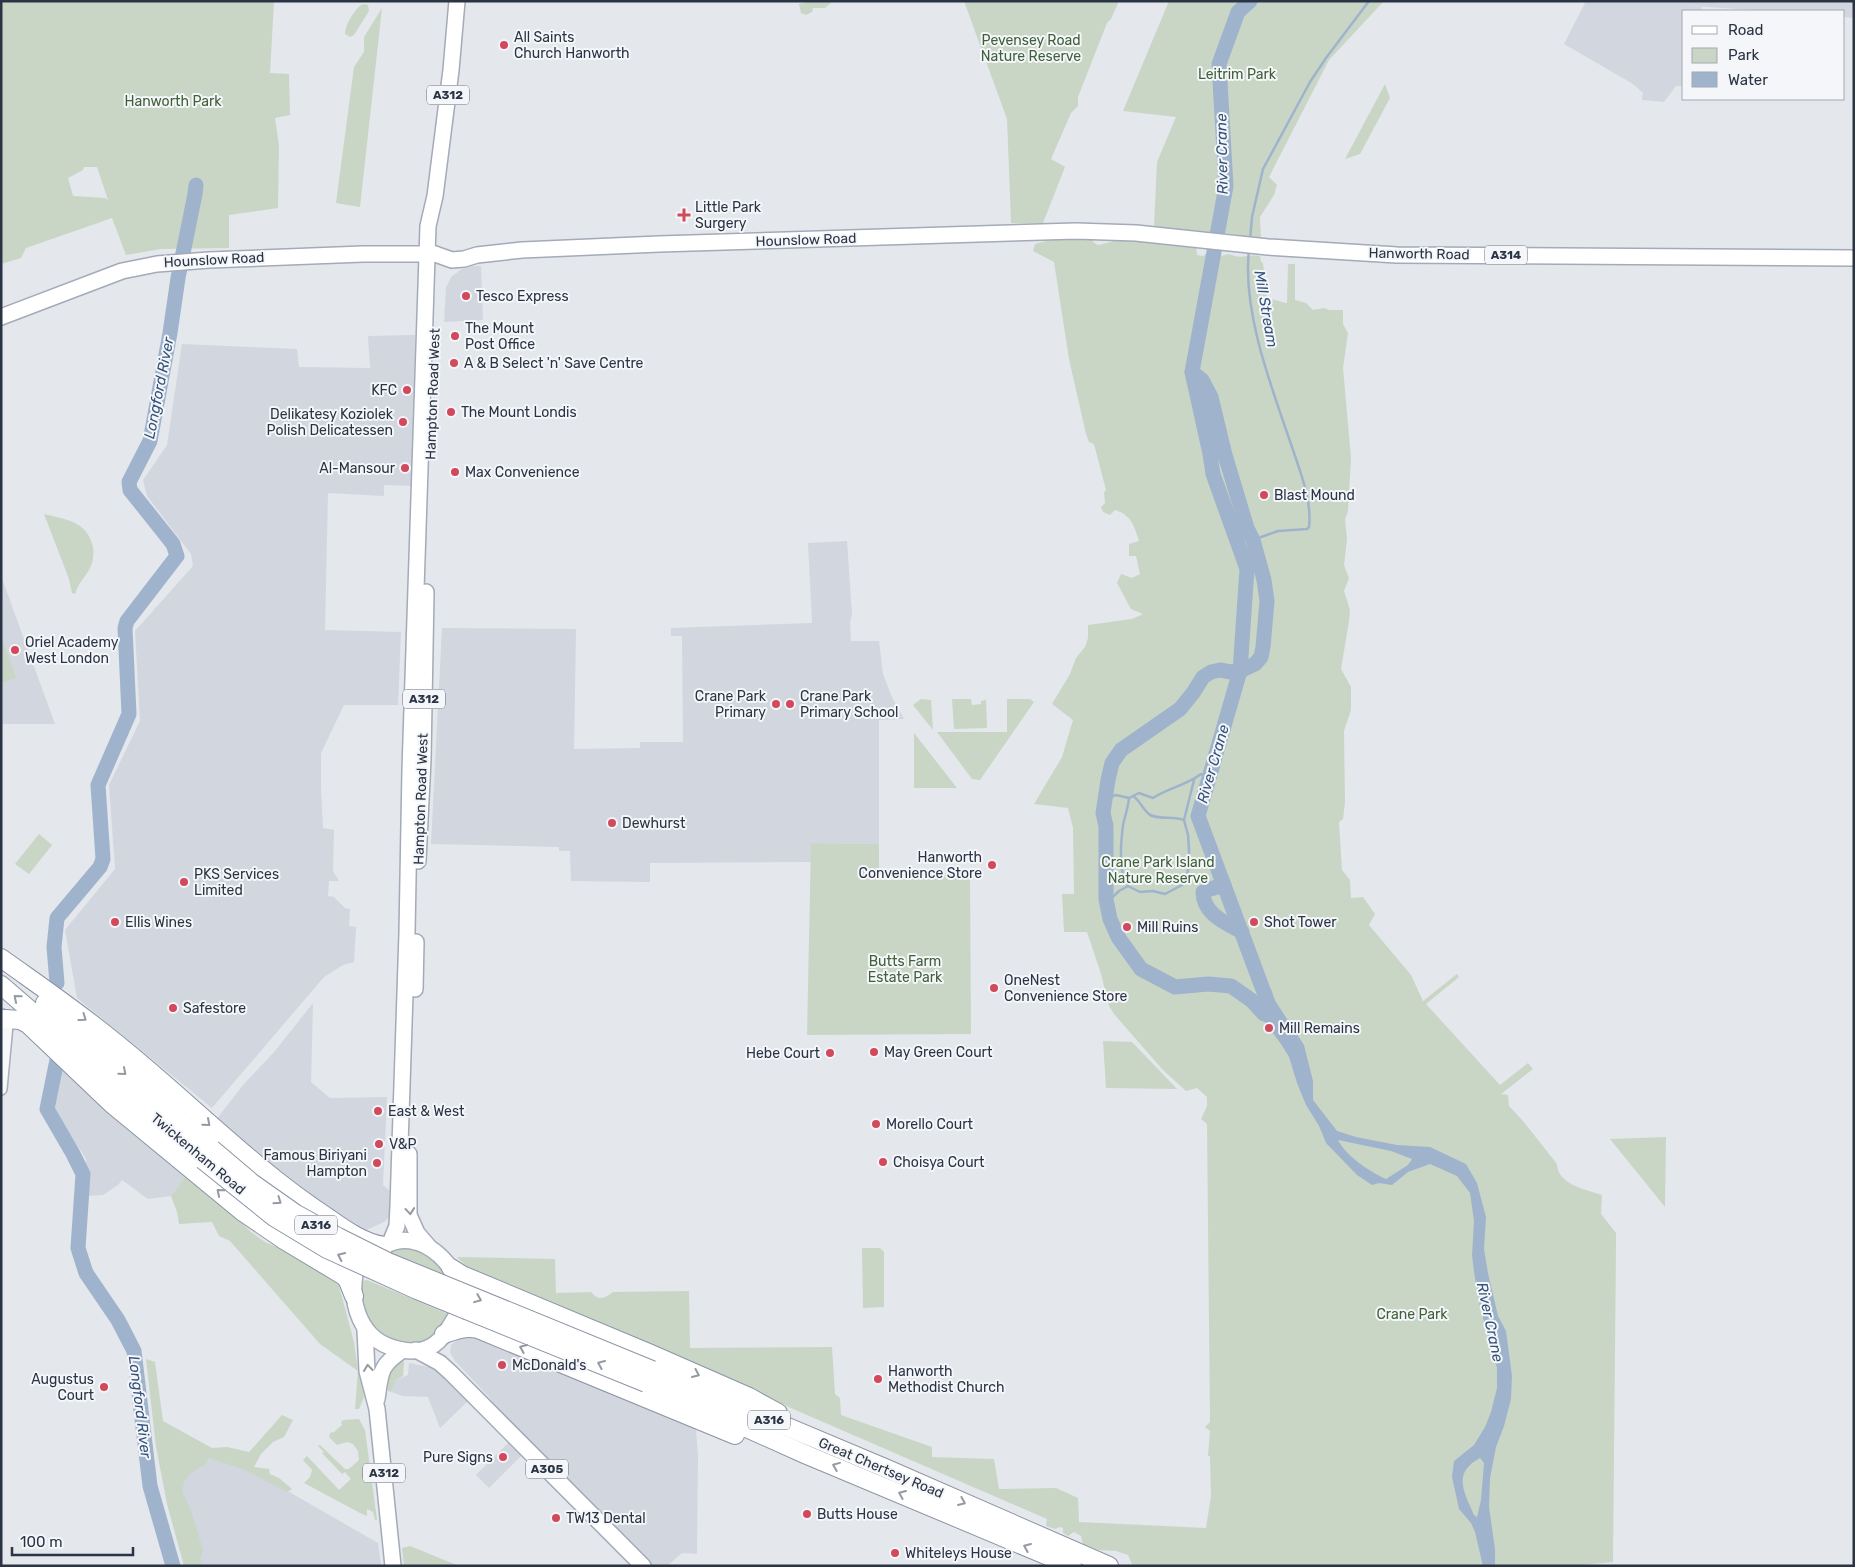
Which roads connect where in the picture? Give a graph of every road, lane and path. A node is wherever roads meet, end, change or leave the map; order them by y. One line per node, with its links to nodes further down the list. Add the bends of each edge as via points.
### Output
1 (457, 1): 3 (main road, A312)
2 (1136, 233): 3 (main road, Hounslow Road / A314, via 1076,231 669,244 522,250 452,260); 4 (main road, Hanworth Road / A314, via 1249,245 1403,255)
3 (431, 254): 5 (main road, Hounslow Road, via 195,260 157,264 122,271); 12 (main road, Hampton Road West / A312, via 398,1206 397,1226); 13 (main road, Hampton Road West / A312, one-way to 13, via 435,317 409,1160 410,1215 417,1233)
4 (1854, 258)
5 (1, 317)
6 (1, 958): 12 (highway, one-way to 12, via 117,1043 260,1169 302,1201 345,1230 376,1245)
7 (1, 965): 11 (highway, Twickenham Road / A316, one-way to 11)
8 (1, 985): 11 (highway, Twickenham Road / A316, one-way to 8)
9 (3, 1016): 10 (street, via 7,1025); 11 (highway, via 28,1024 112,1104)
10 (1, 1089)
11 (204, 1161): 16 (highway, one-way to 11, via 348,1281 339,1272 264,1227); 22 (highway, A316, one-way to 22, bridge, via 252,1183 338,1238); 22 (highway, Twickenham Road / A316, one-way to 11, bridge, via 418,1290 327,1249 274,1216)
12 (387, 1245): 13 (main road, via 404,1240)
13 (429, 1247): 15 (main road, via 441,1256)
14 (355, 1274): 16 (main road)
15 (455, 1275): 25 (highway, one-way to 25, via 462,1275 749,1397)
16 (354, 1296): 18 (main road)
17 (456, 1316): 19 (main road)
18 (365, 1330): 20 (main road, via 378,1341); 23 (main road, A312, one-way to 18, via 367,1372)
19 (443, 1336): 20 (main road, via 426,1349); 21 (main road, A305, via 444,1356); 24 (highway, one-way to 19, via 755,1443 478,1329 458,1329)
20 (409, 1350): 21 (main road, A305, via 440,1363); 23 (main road, A312, via 384,1365)
21 (451, 1373): 27 (main road, A305)
22 (649, 1377): 24 (highway, Great Chertsey Road / A316); 25 (highway, Great Chertsey Road / A316)
23 (376, 1405): 26 (main road, A312)
24 (807, 1455): 28 (highway, Great Chertsey Road / A316, one-way to 24)
25 (886, 1468): 29 (highway, Great Chertsey Road / A316, one-way to 29)
26 (393, 1566)
27 (643, 1566)
28 (1072, 1566)
29 (1109, 1566)

